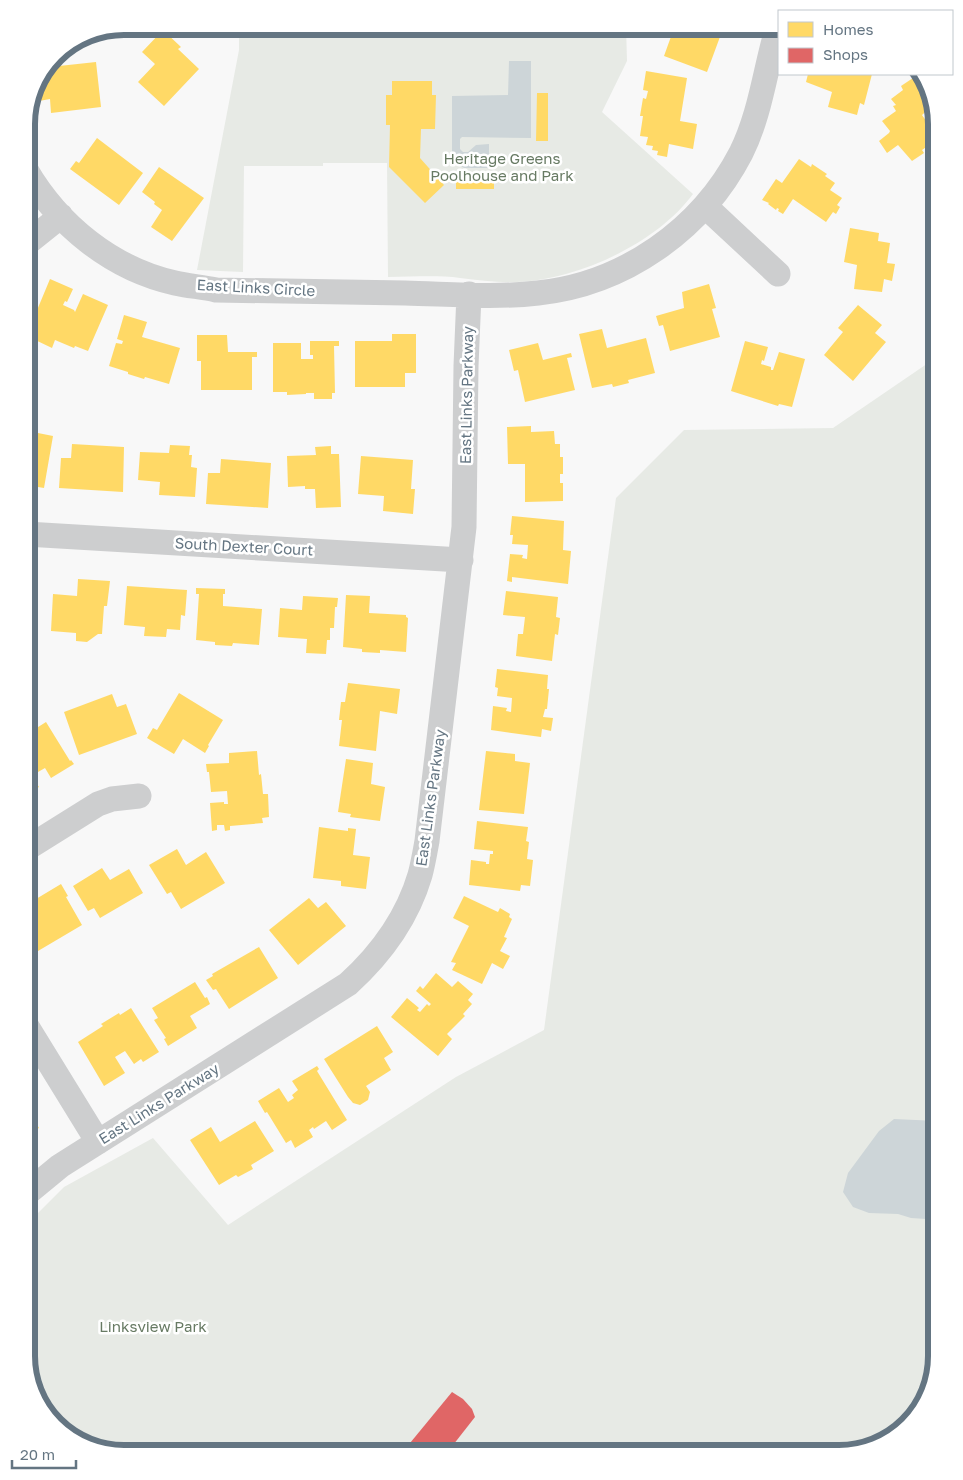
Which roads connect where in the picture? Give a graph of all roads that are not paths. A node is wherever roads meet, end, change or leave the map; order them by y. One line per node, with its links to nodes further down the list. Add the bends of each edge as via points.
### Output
1 (776, 35): 3 (street, East Links Circle, via 752,128 733,166)
2 (35, 183): 4 (street, East Links Circle)
3 (705, 206): 6 (street); 7 (street, East Links Circle, via 662,246 592,281 539,293)
4 (61, 216): 5 (street); 7 (street, East Links Circle, via 71,228 122,263 174,283 216,290)
5 (35, 237)
6 (778, 274)
7 (469, 294): 9 (street, East Links Parkway, via 466,488)
8 (35, 535): 9 (street, South Dexter Court)
9 (461, 560): 13 (street, East Links Parkway, via 427,841 420,876 397,928 377,955 348,984)
10 (139, 796): 11 (street, via 98,804)
11 (35, 843)
12 (35, 1040): 13 (street)
13 (98, 1142): 14 (street, East Links Parkway)
14 (35, 1187)

